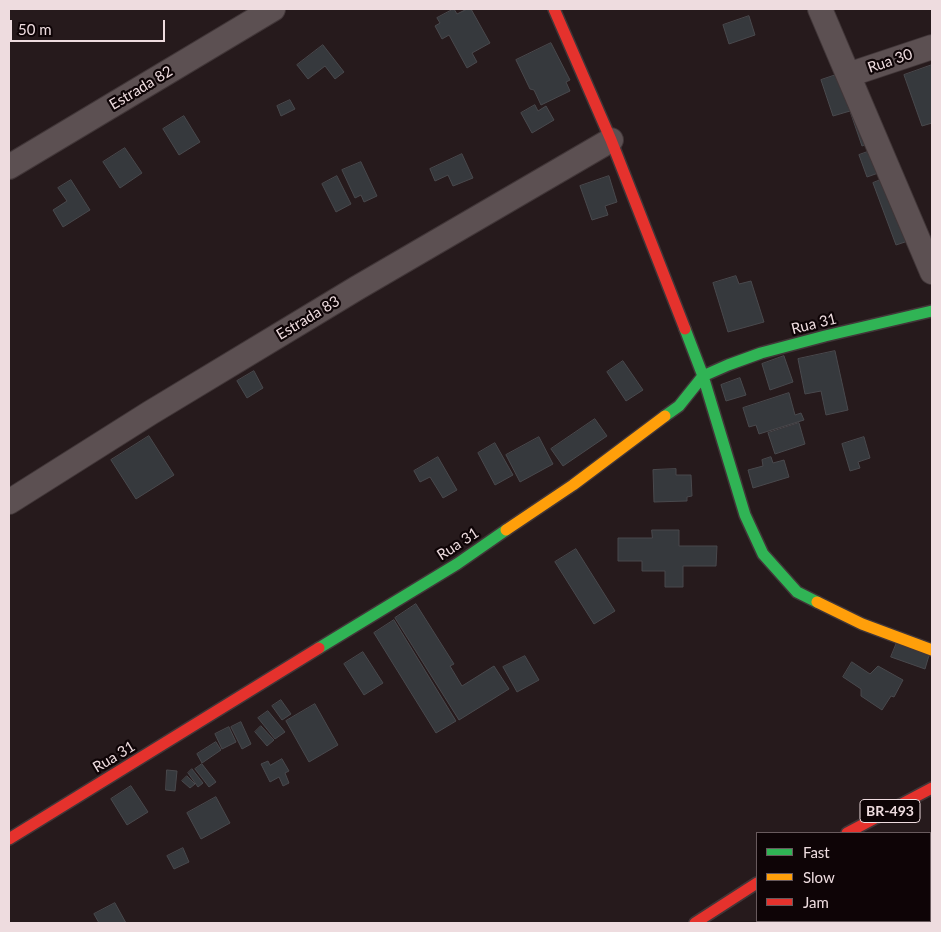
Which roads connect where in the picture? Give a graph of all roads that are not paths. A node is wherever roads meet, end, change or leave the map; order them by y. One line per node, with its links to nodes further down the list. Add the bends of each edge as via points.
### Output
1 (272, 9): 7 (street, Estrada 82)
2 (554, 9): 6 (main road)
3 (820, 9): 5 (street)
4 (932, 47): 5 (street, Rua 30)
5 (848, 75): 8 (street)
6 (611, 140): 10 (main road); 11 (street, Estrada 83, via 349,293)
7 (9, 167)
8 (932, 272)
9 (932, 311): 10 (main road, Rua 31, via 760,353)
10 (703, 376): 12 (main road, via 745,516 763,554 797,592 862,624); 15 (main road, Rua 31, via 679,406 573,485 457,564)
11 (9, 502)
12 (932, 650)
13 (932, 788): 14 (main road, BR-493)
14 (849, 832)
15 (9, 838)
16 (756, 884): 17 (main road)
17 (695, 923)

